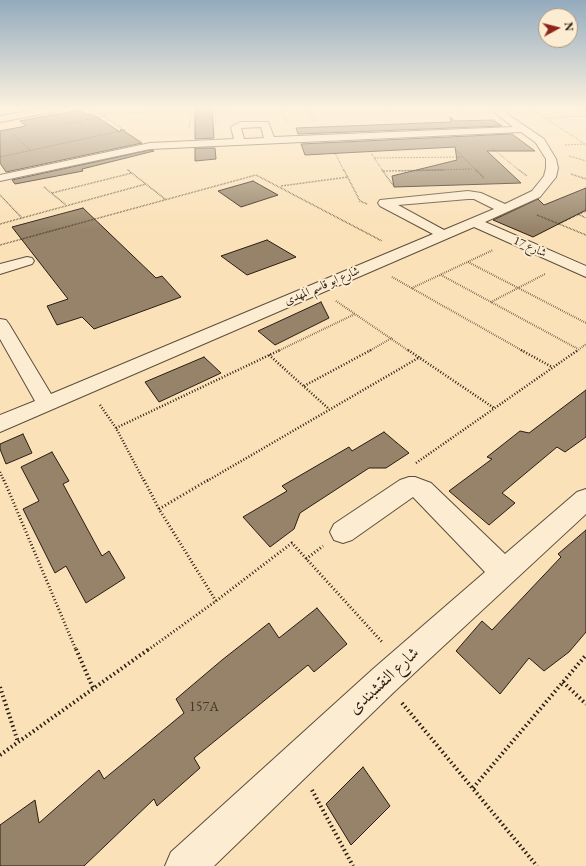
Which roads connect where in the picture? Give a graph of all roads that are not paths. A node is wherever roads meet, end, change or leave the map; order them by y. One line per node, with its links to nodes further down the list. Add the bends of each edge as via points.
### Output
1 (132, 149): 3 (street)
2 (545, 149): 4 (street, شارع ابو قاسم المهدى, via 551,159 550,177 542,188 529,198)
3 (0, 178)
4 (509, 207): 5 (street, شارع ابو قاسم المهدى); 6 (street, via 472,195 384,203)
5 (474, 222): 6 (street, شارع ابو قاسم المهدى); 9 (street, شارع 17)
6 (444, 235): 11 (street, شارع ابو قاسم المهدى)
7 (27, 261): 8 (street)
8 (0, 269)
9 (586, 272)
10 (0, 324): 11 (street)
11 (47, 404): 12 (street, شارع ابو قاسم المهدى)
12 (0, 424)
13 (586, 499): 15 (street, شارع النقشبندى)
14 (343, 532): 15 (street, via 409,487 422,490)
15 (504, 572): 16 (street, شارع النقشبندى)
16 (185, 866)

